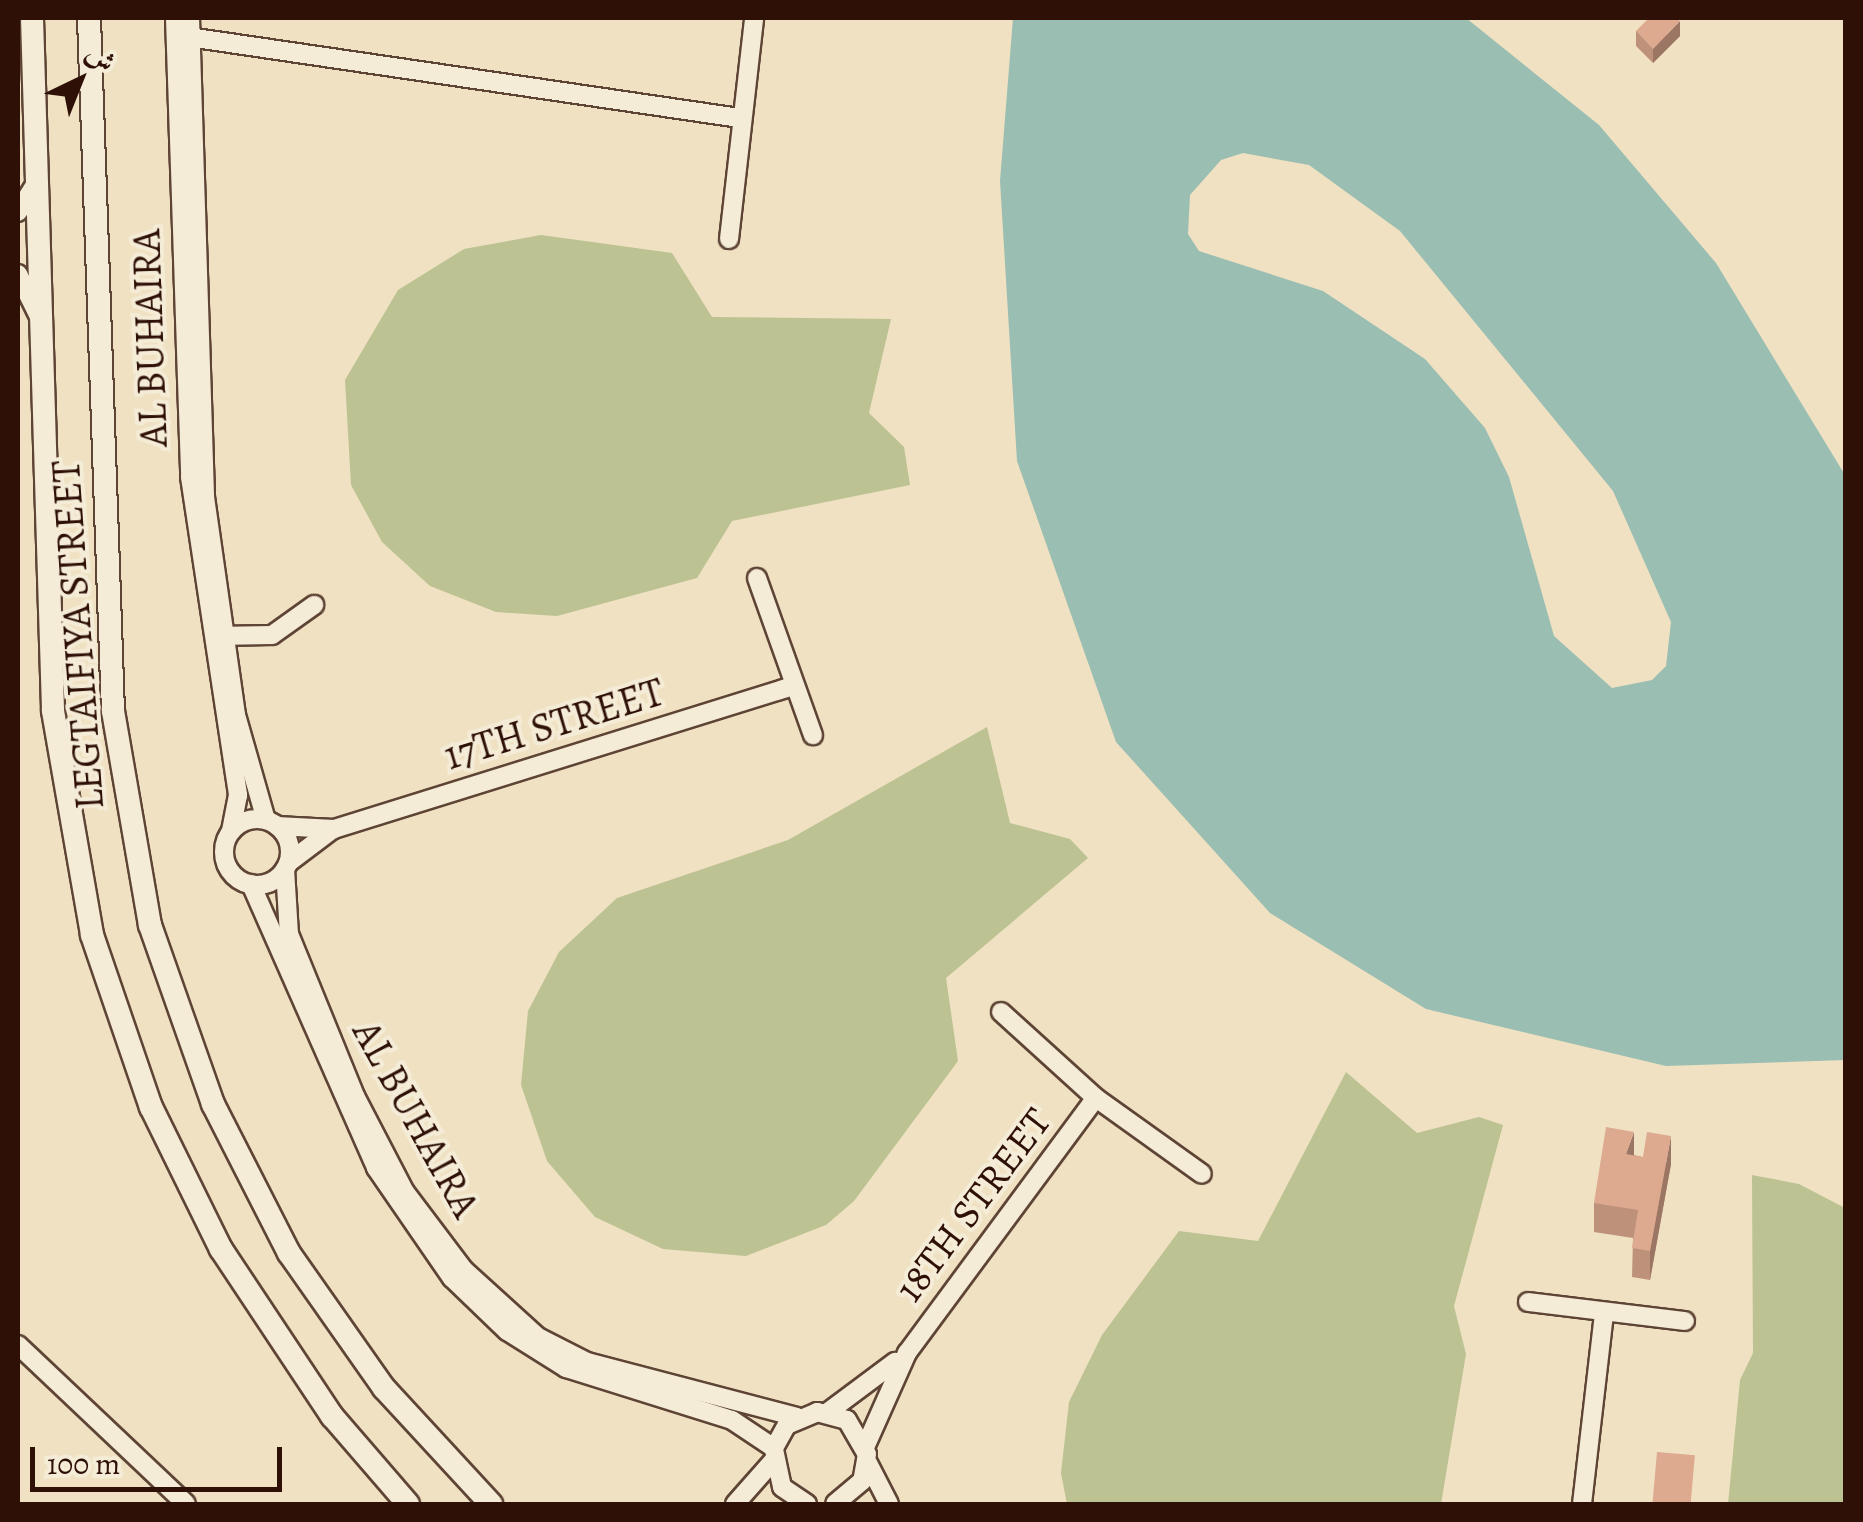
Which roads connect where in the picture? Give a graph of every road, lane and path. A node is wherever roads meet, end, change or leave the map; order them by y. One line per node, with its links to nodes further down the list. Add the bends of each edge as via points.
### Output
1 (32, 18): 7 (street, LEGTAIFIYA STREET)
2 (89, 18): 39 (street, LEGTAIFIYA STREET, via 113,711 150,924 212,1104 289,1253 384,1388)
3 (190, 18): 5 (street, AL BUHAIRA)
4 (754, 18): 6 (street)
5 (181, 30): 6 (street); 14 (street, AL BUHAIRA, via 194,387)
6 (739, 118): 9 (street)
7 (38, 180): 8 (street); 11 (street, LEGTAIFIYA STREET)
8 (18, 212)
9 (729, 239)
10 (18, 274): 11 (street)
11 (40, 319): 38 (street, LEGTAIFIYA STREET, via 57,752 92,935 122,1033 184,1180 241,1282 332,1416)
12 (757, 578): 15 (street)
13 (314, 604): 14 (street, via 272,635)
14 (218, 637): 17 (street, AL BUHAIRA, via 242,744); 19 (street, AL BUHAIRA, via 238,796)
15 (794, 686): 16 (street); 18 (street, 17TH STREET)
16 (813, 736)
17 (272, 823): 18 (street, 17TH STREET); 19 (street); 20 (street, AL BUHAIRA)
18 (334, 829): 20 (street, 17TH STREET)
19 (231, 831): 21 (street, AL BUHAIRA, via 226,863)
20 (286, 866): 21 (street, 17TH STREET); 23 (street, AL BUHAIRA, via 286,924)
21 (250, 884): 23 (street, AL BUHAIRA)
22 (1001, 1012): 24 (street, 18TH STREET)
23 (328, 1052): 31 (street, AL BUHAIRA, via 446,1260 538,1336)
24 (1096, 1098): 25 (street, 18TH STREET); 30 (street, 18TH STREET)
25 (1202, 1174)
26 (1528, 1302): 27 (street)
27 (1604, 1314): 28 (street); 43 (street)
28 (1685, 1321)
29 (18, 1346): 36 (street)
30 (907, 1352): 32 (street, 18TH STREET); 35 (street, 18TH STREET)
31 (639, 1386): 33 (street, AL BUHAIRA); 34 (street, AL BUHAIRA, via 732,1420)
32 (828, 1412): 33 (street); 35 (street)
33 (798, 1417): 34 (street)
34 (773, 1454): 37 (street); 40 (street, via 782,1488)
35 (866, 1454): 41 (street, 18TH STREET, via 857,1489); 42 (street)
36 (180, 1502)
37 (745, 1502)
38 (408, 1504)
39 (491, 1504)
40 (805, 1504)
41 (835, 1504)
42 (889, 1504)
43 (1582, 1504)

